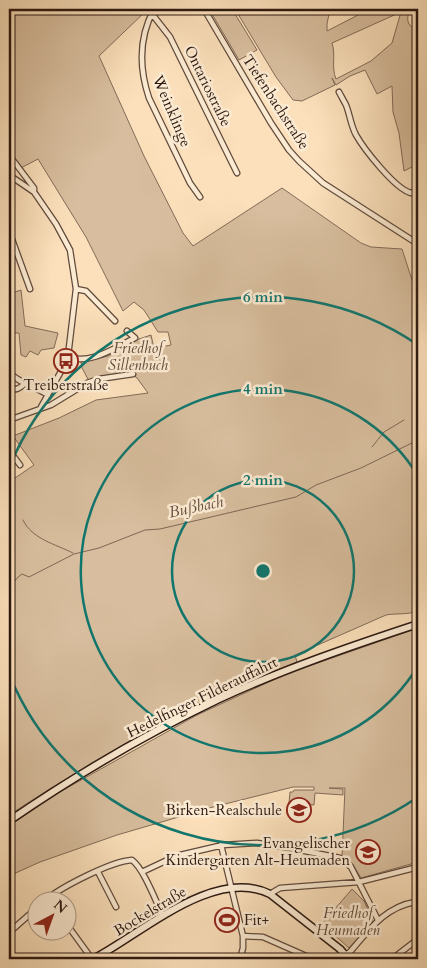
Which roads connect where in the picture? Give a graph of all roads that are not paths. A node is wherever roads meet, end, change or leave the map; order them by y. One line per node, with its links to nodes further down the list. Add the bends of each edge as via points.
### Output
1 (154, 9): 3 (street, Weinklinge)
2 (204, 9): 12 (street, Tiefenbachstraße, via 271,123 298,161 323,183)
3 (152, 14): 6 (street, Ontariostraße, via 170,37); 10 (street, Weinklinge, via 142,50 145,85 194,192)
4 (339, 92): 8 (street, via 355,134 374,160 403,189)
5 (9, 155): 9 (street)
6 (236, 173)
7 (9, 175): 9 (street)
8 (418, 190)
9 (34, 192): 14 (street, via 70,250)
10 (200, 197)
11 (9, 231): 13 (street)
12 (418, 244)
13 (30, 289)
14 (76, 289): 15 (street, via 86,291); 17 (street)
15 (115, 321)
16 (127, 331): 17 (street, via 135,338 107,353 76,360)
17 (68, 356): 22 (street)
18 (9, 372): 20 (street)
19 (133, 374): 23 (street, via 99,379)
20 (25, 383): 21 (street, via 16,390); 22 (street)
21 (9, 389)
22 (48, 395): 23 (street)
23 (41, 408): 24 (street)
24 (9, 420)
25 (9, 450): 26 (street)
26 (20, 465)
27 (418, 624): 28 (main road, Hedelfinger Filderauffahrt, via 324,655 218,700 110,756)
28 (9, 821)
29 (221, 845): 32 (street, via 176,856); 33 (street, via 257,843 340,858 351,867); 34 (street)
30 (418, 867): 33 (street)
31 (98, 872): 32 (street, via 132,860); 35 (street); 38 (street)
32 (142, 872): 40 (street)
33 (359, 882): 36 (street, via 280,888); 41 (street)
34 (232, 888): 36 (main road, Bockelstraße, via 250,888); 40 (main road, Bockelstraße, via 197,897); 43 (street)
35 (59, 890)
36 (270, 894): 46 (main road, Bockelstraße, via 340,949)
37 (415, 902): 41 (street, via 390,910)
38 (116, 907)
39 (28, 916): 42 (street)
40 (163, 916): 47 (main road, Bockelstraße)
41 (378, 920): 46 (street)
42 (13, 929)
43 (243, 936): 48 (street); 49 (street, via 263,937)
44 (78, 938): 47 (street)
45 (418, 939): 50 (street)
46 (344, 957)
47 (96, 959)
48 (240, 959)
49 (310, 959)
50 (392, 959)

